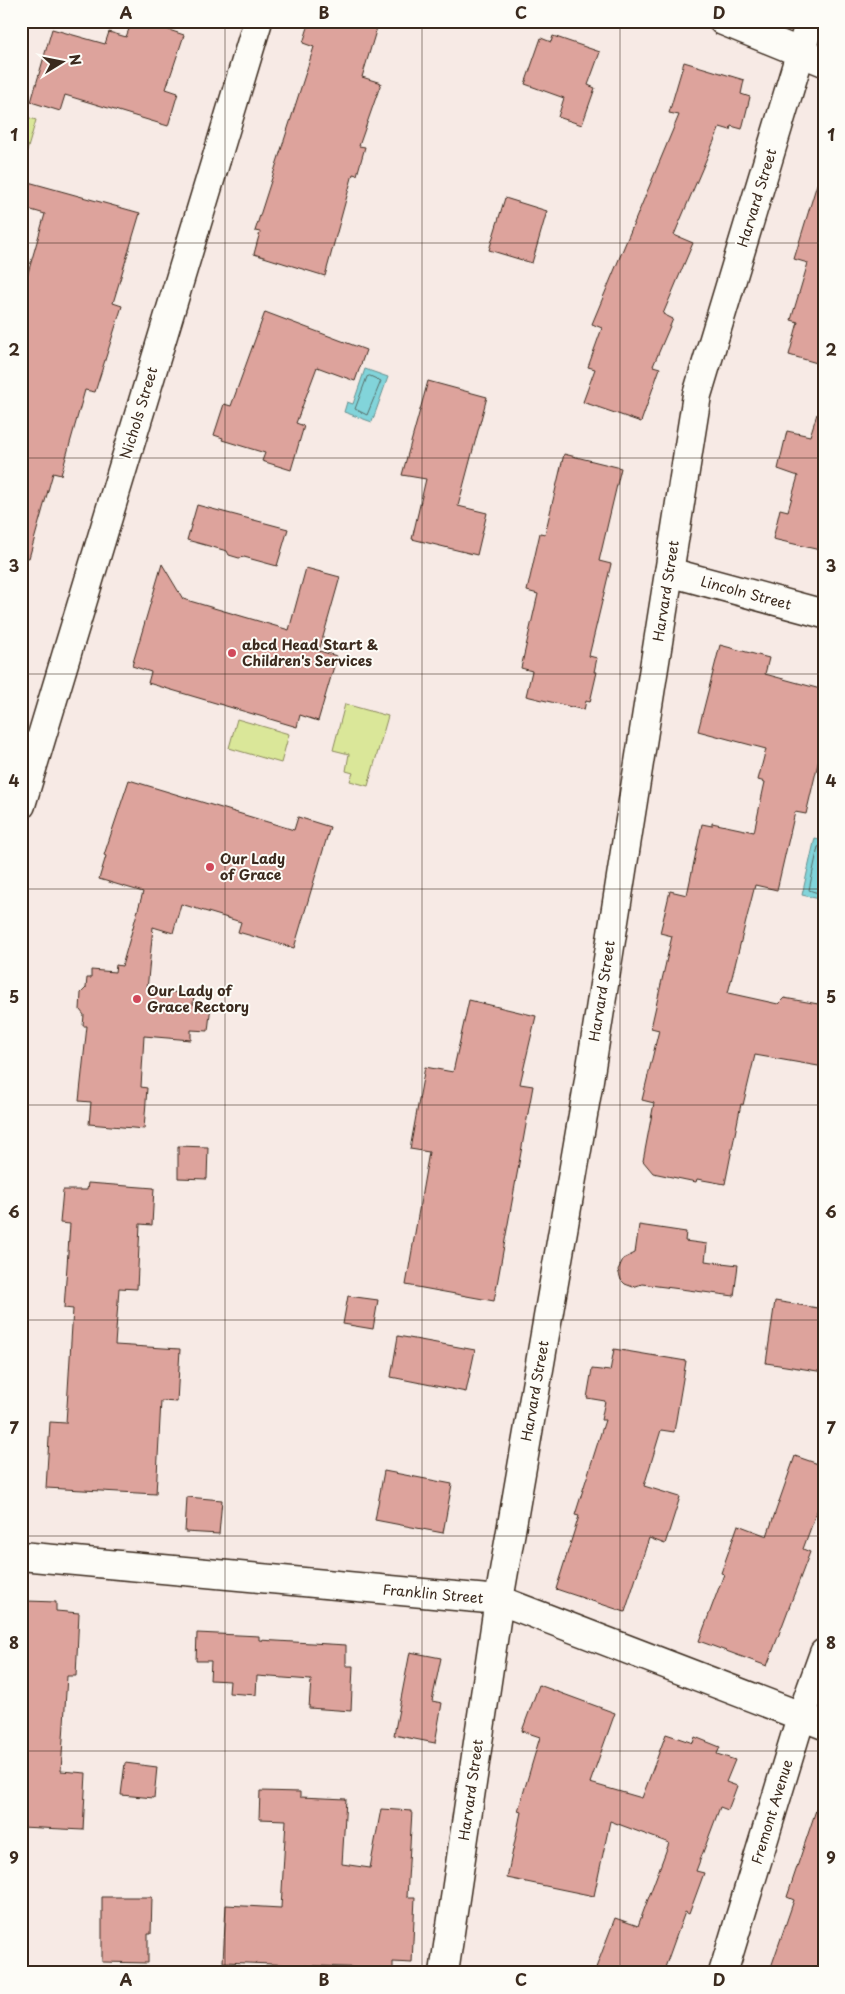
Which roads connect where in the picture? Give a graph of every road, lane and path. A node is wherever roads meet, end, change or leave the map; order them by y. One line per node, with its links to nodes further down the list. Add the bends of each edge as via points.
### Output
1 (258, 21): 7 (street, Nichols Street)
2 (724, 21): 4 (street)
3 (810, 21): 4 (street, Harvard Street)
4 (812, 57): 5 (street, Harvard Street, via 697,395)
5 (669, 572): 6 (street, Lincoln Street); 9 (street, Harvard Street, via 585,1104)
6 (824, 614)
7 (21, 805)
8 (21, 1556): 9 (street, Franklin Street)
9 (499, 1600): 11 (street, Franklin Street); 12 (street, Harvard Street)
10 (824, 1653): 11 (street, Fremont Avenue)
11 (812, 1721): 13 (street, Fremont Avenue)
12 (444, 1973)
13 (723, 1973)

